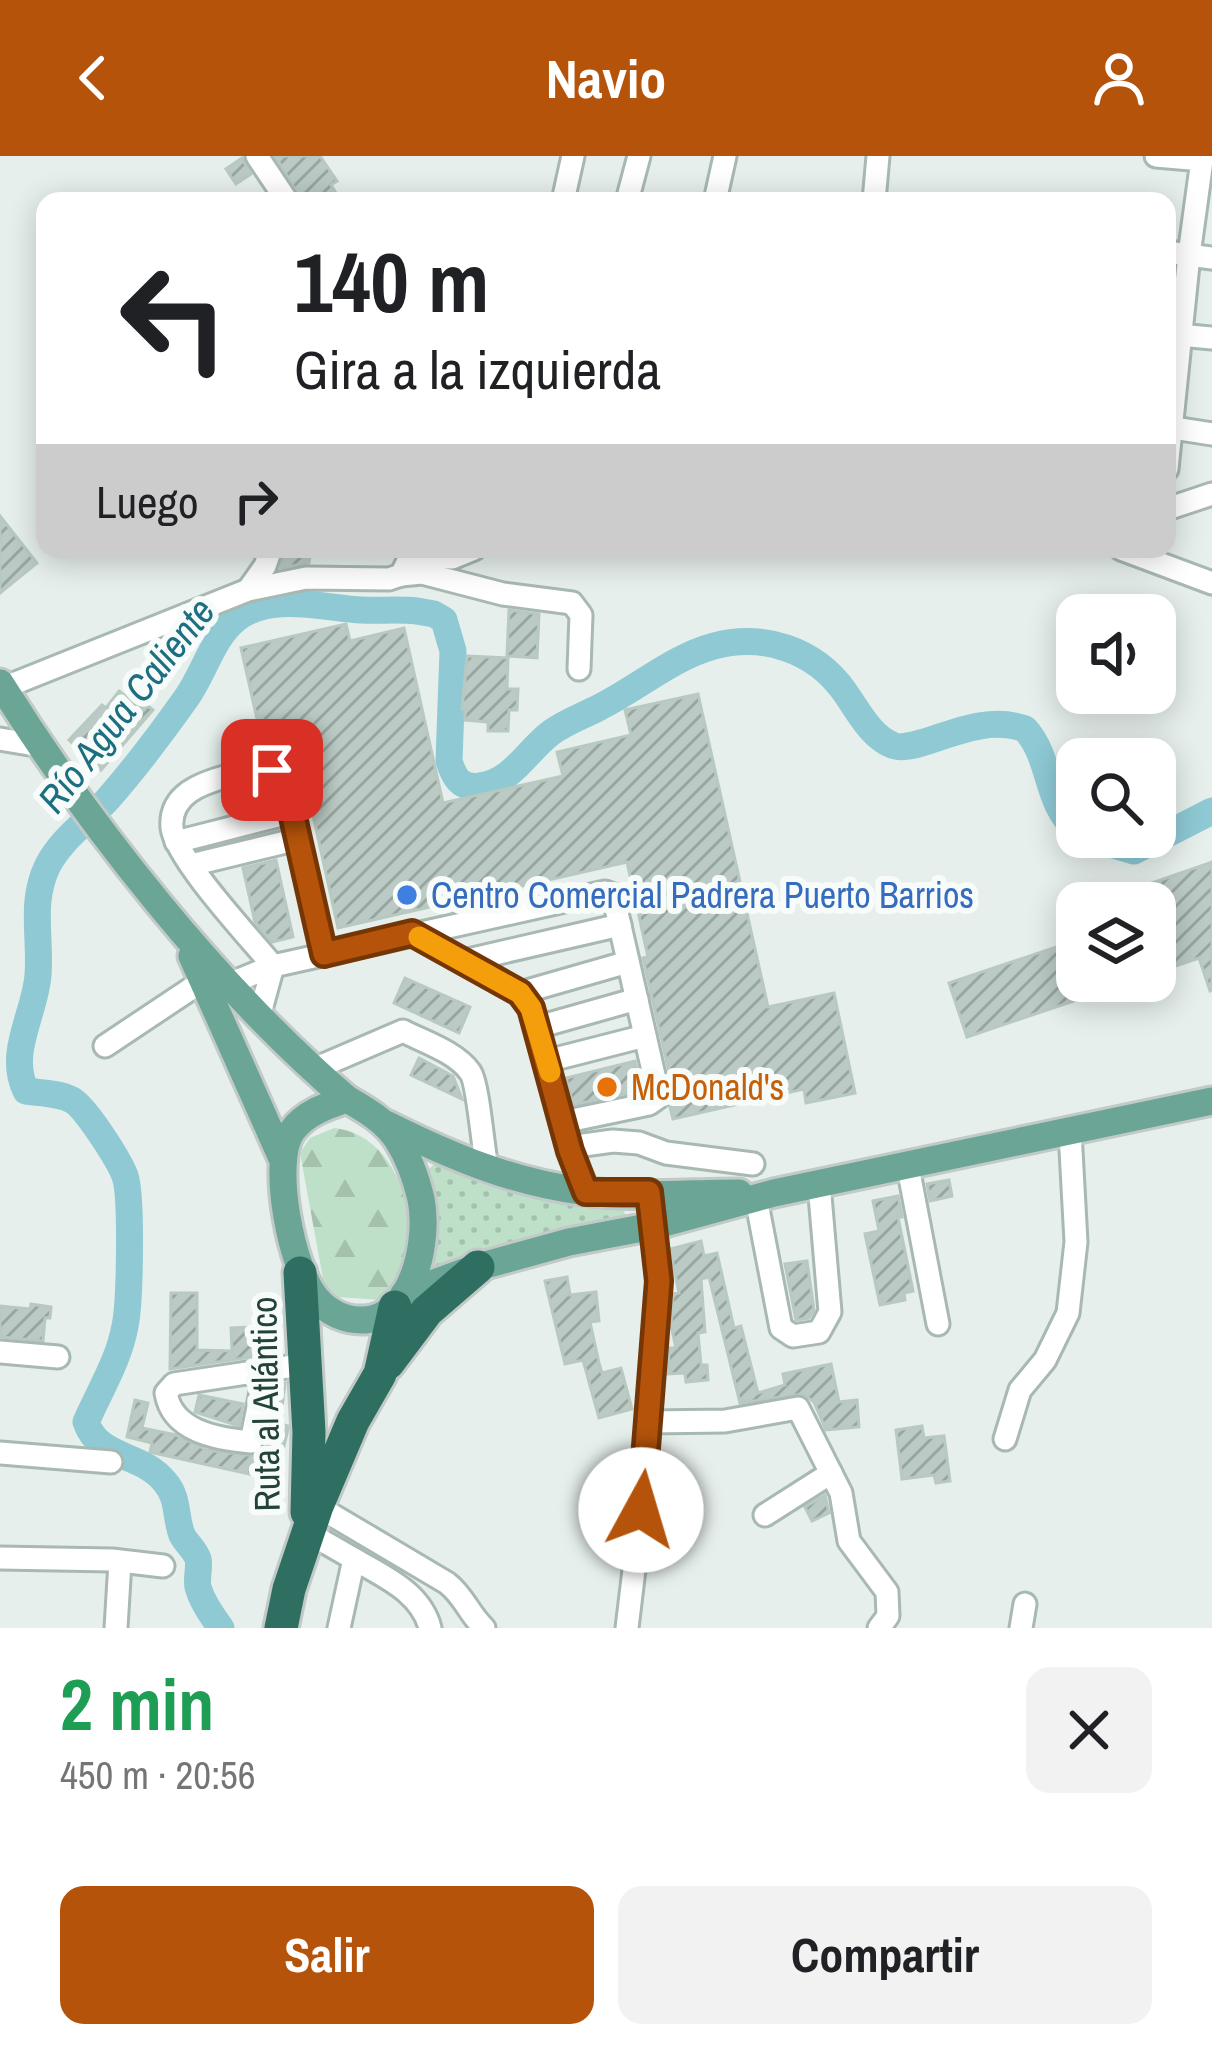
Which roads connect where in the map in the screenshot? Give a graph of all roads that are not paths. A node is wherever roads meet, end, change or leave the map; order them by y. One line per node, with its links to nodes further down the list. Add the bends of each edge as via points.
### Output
1 (256, 156): 8 (street)
2 (573, 156): 9 (street)
3 (639, 156): 10 (street)
4 (725, 156): 11 (street)
5 (878, 156): 12 (street)
6 (1156, 156): 7 (street)
7 (1207, 161): 13 (street)
8 (281, 192)
9 (565, 192)
10 (629, 192)
11 (717, 192)
12 (875, 192)
13 (1178, 253): 14 (street); 15 (street)
14 (1212, 258)
15 (1176, 294)
16 (1176, 334): 17 (street)
17 (1212, 338)
18 (1176, 428): 19 (street)
19 (1212, 434)
20 (1212, 494): 21 (street)
21 (1176, 506)
22 (268, 558): 27 (street)
23 (452, 558): 25 (street)
24 (1145, 558): 26 (street)
25 (409, 560): 27 (street, via 389,579 306,578); 28 (street, via 422,573 572,603 581,615)
26 (1212, 583)
27 (248, 590): 29 (street)
28 (579, 670)
29 (1, 685): 31 (main road)
30 (0, 739): 31 (street)
31 (41, 746): 42 (main road)
32 (293, 812): 33 (street); 34 (street); 34 (street, via 286,786 258,767 195,785 174,814)
33 (298, 839): 35 (street); 38 (street)
34 (176, 842): 35 (street)
35 (191, 865): 41 (street)
36 (620, 926): 37 (street, via 614,896 596,892); 39 (street); 40 (street)
37 (412, 933): 38 (street); 39 (street)
38 (324, 954): 41 (street)
39 (464, 962): 43 (street)
40 (628, 962): 43 (street); 44 (street)
41 (273, 966): 42 (street); 45 (street)
42 (217, 982): 45 (main road); 48 (street); 57 (main road)
43 (520, 993): 46 (street)
44 (637, 999): 46 (street); 47 (street)
45 (259, 1017): 50 (main road)
46 (538, 1027): 49 (street)
47 (645, 1036): 49 (street); 53 (street, via 656,1101)
48 (105, 1046)
49 (547, 1061): 53 (street)
50 (312, 1070): 51 (main road); 60 (street, via 403,1031 459,1060 476,1082)
51 (347, 1099): 54 (main road); 57 (main road, via 309,1114)
52 (1212, 1101): 55 (main road)
53 (562, 1122): 56 (street)
54 (386, 1124): 60 (main road); 68 (main road, via 422,1203 418,1261)
55 (1070, 1132): 59 (main road); 76 (street, via 1076,1242 1067,1313 1046,1360 1020,1390)
56 (568, 1147): 58 (street, via 639,1143); 62 (street)
57 (281, 1156): 67 (main road)
58 (753, 1164)
59 (908, 1167): 61 (main road); 69 (street)
60 (487, 1168): 62 (main road)
61 (819, 1184): 64 (main road); 64 (street, via 830,1312 819,1332 793,1336 776,1319)
62 (586, 1192): 63 (main road)
63 (649, 1192): 64 (main road); 65 (street)
64 (765, 1195): 65 (main road)
65 (653, 1226): 66 (main road); 75 (street, via 659,1281)
66 (478, 1267): 68 (main road); 74 (highway, via 427,1311)
67 (300, 1273): 68 (main road, via 339,1316 367,1320); 72 (highway, Ruta al Atlántico)
68 (399, 1301): 74 (highway, Ruta al Atlántico)
69 (938, 1324)
70 (0, 1352): 71 (street)
71 (58, 1357)
72 (307, 1364): 73 (street); 81 (highway, Ruta al Atlántico)
73 (265, 1372): 73 (street, via 173,1384 166,1393 173,1416 251,1442)
74 (380, 1374): 81 (highway, Ruta al Atlántico)
75 (649, 1422): 79 (street, via 725,1421 798,1408); 92 (street)
76 (1005, 1439)
77 (0, 1453): 78 (street)
78 (111, 1462)
79 (831, 1473): 80 (street); 93 (street, via 850,1541 887,1592)
80 (764, 1515)
81 (312, 1519): 83 (street); 88 (highway, Ruta al Atlántico); 91 (street, via 461,1594)
82 (0, 1558): 84 (street)
83 (354, 1559): 89 (street); 90 (street, via 410,1592)
84 (120, 1562): 85 (street); 87 (street)
85 (164, 1566)
86 (1025, 1604): 94 (street)
87 (116, 1628)
88 (281, 1628)
89 (339, 1628)
90 (430, 1628)
91 (484, 1628)
92 (627, 1628)
93 (879, 1628)
94 (1021, 1628)

